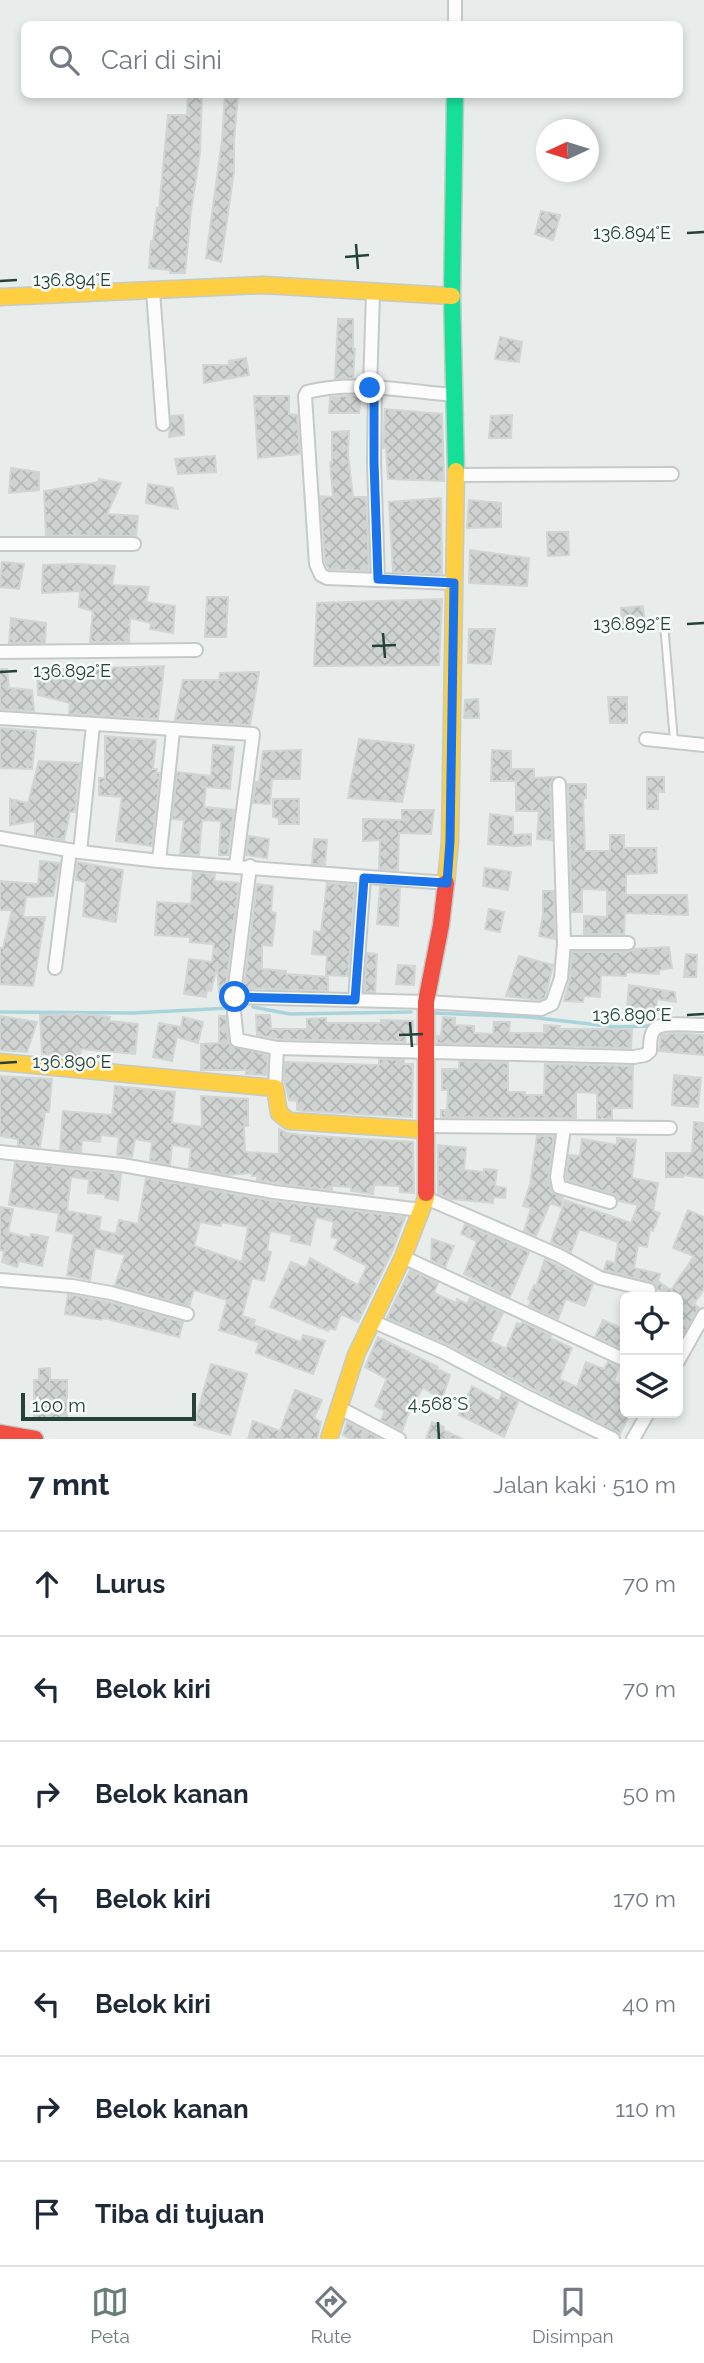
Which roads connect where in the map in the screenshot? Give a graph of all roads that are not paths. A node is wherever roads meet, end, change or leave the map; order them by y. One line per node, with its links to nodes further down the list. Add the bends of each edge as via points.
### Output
1 (455, 0): 2 (street)
2 (455, 21)
3 (455, 98): 6 (main road)
4 (153, 291): 5 (main road, via 263,285); 7 (main road); 10 (street)
5 (373, 293): 6 (main road); 8 (street)
6 (452, 296): 9 (main road)
7 (0, 297)
8 (372, 388): 9 (street); 15 (street); 15 (street, via 323,388 306,396 316,564 327,578)
9 (453, 395): 12 (main road)
10 (163, 424)
11 (672, 474): 12 (street)
12 (456, 475): 16 (main road)
13 (0, 544): 14 (street)
14 (134, 544)
15 (378, 579): 16 (street)
16 (454, 583): 33 (main road)
17 (664, 624): 24 (lane)
18 (196, 650): 19 (street)
19 (0, 652)
20 (0, 718): 21 (street)
21 (93, 725): 22 (street); 28 (street)
22 (173, 731): 29 (street); 30 (street, via 253,734)
23 (646, 739): 24 (street)
24 (674, 741): 25 (street)
25 (704, 745)
26 (559, 784): 34 (street)
27 (0, 838): 28 (street)
28 (75, 851): 29 (street); 36 (street)
29 (159, 861): 30 (street)
30 (236, 865): 31 (street)
31 (250, 866): 32 (street); 37 (street)
32 (364, 878): 33 (street); 38 (street)
33 (447, 883): 39 (main road)
34 (564, 943): 35 (street); 39 (street, via 561,978 555,999 546,1008)
35 (628, 943)
36 (55, 968)
37 (235, 997): 38 (street); 41 (street, via 237,1040)
38 (355, 1000): 39 (street)
39 (426, 1002): 42 (main road)
40 (704, 1025): 42 (street, via 656,1028 650,1051 634,1057)
41 (277, 1048): 42 (street); 44 (street)
42 (424, 1052): 45 (main road)
43 (0, 1062): 44 (main road)
44 (275, 1088): 45 (main road, via 279,1113 289,1121)
45 (426, 1128): 46 (street); 50 (main road)
46 (564, 1128): 47 (street); 49 (street, via 559,1187)
47 (670, 1128)
48 (0, 1152): 50 (street, via 122,1165 274,1192)
49 (610, 1202)
50 (423, 1204): 51 (main road); 53 (street, via 558,1255 600,1278)
51 (403, 1257): 56 (main road); 59 (street)
52 (0, 1280): 54 (street, via 111,1293)
53 (649, 1290)
54 (187, 1314)
55 (704, 1315): 57 (street)
56 (372, 1321): 60 (main road); 66 (street)
57 (700, 1332): 58 (street)
58 (683, 1355)
59 (620, 1358)
60 (340, 1408): 64 (main road); 65 (street)
61 (645, 1418): 67 (street)
62 (0, 1433): 63 (main road)
63 (35, 1439)
64 (329, 1439)
65 (399, 1439)
66 (613, 1439)
67 (633, 1439)

